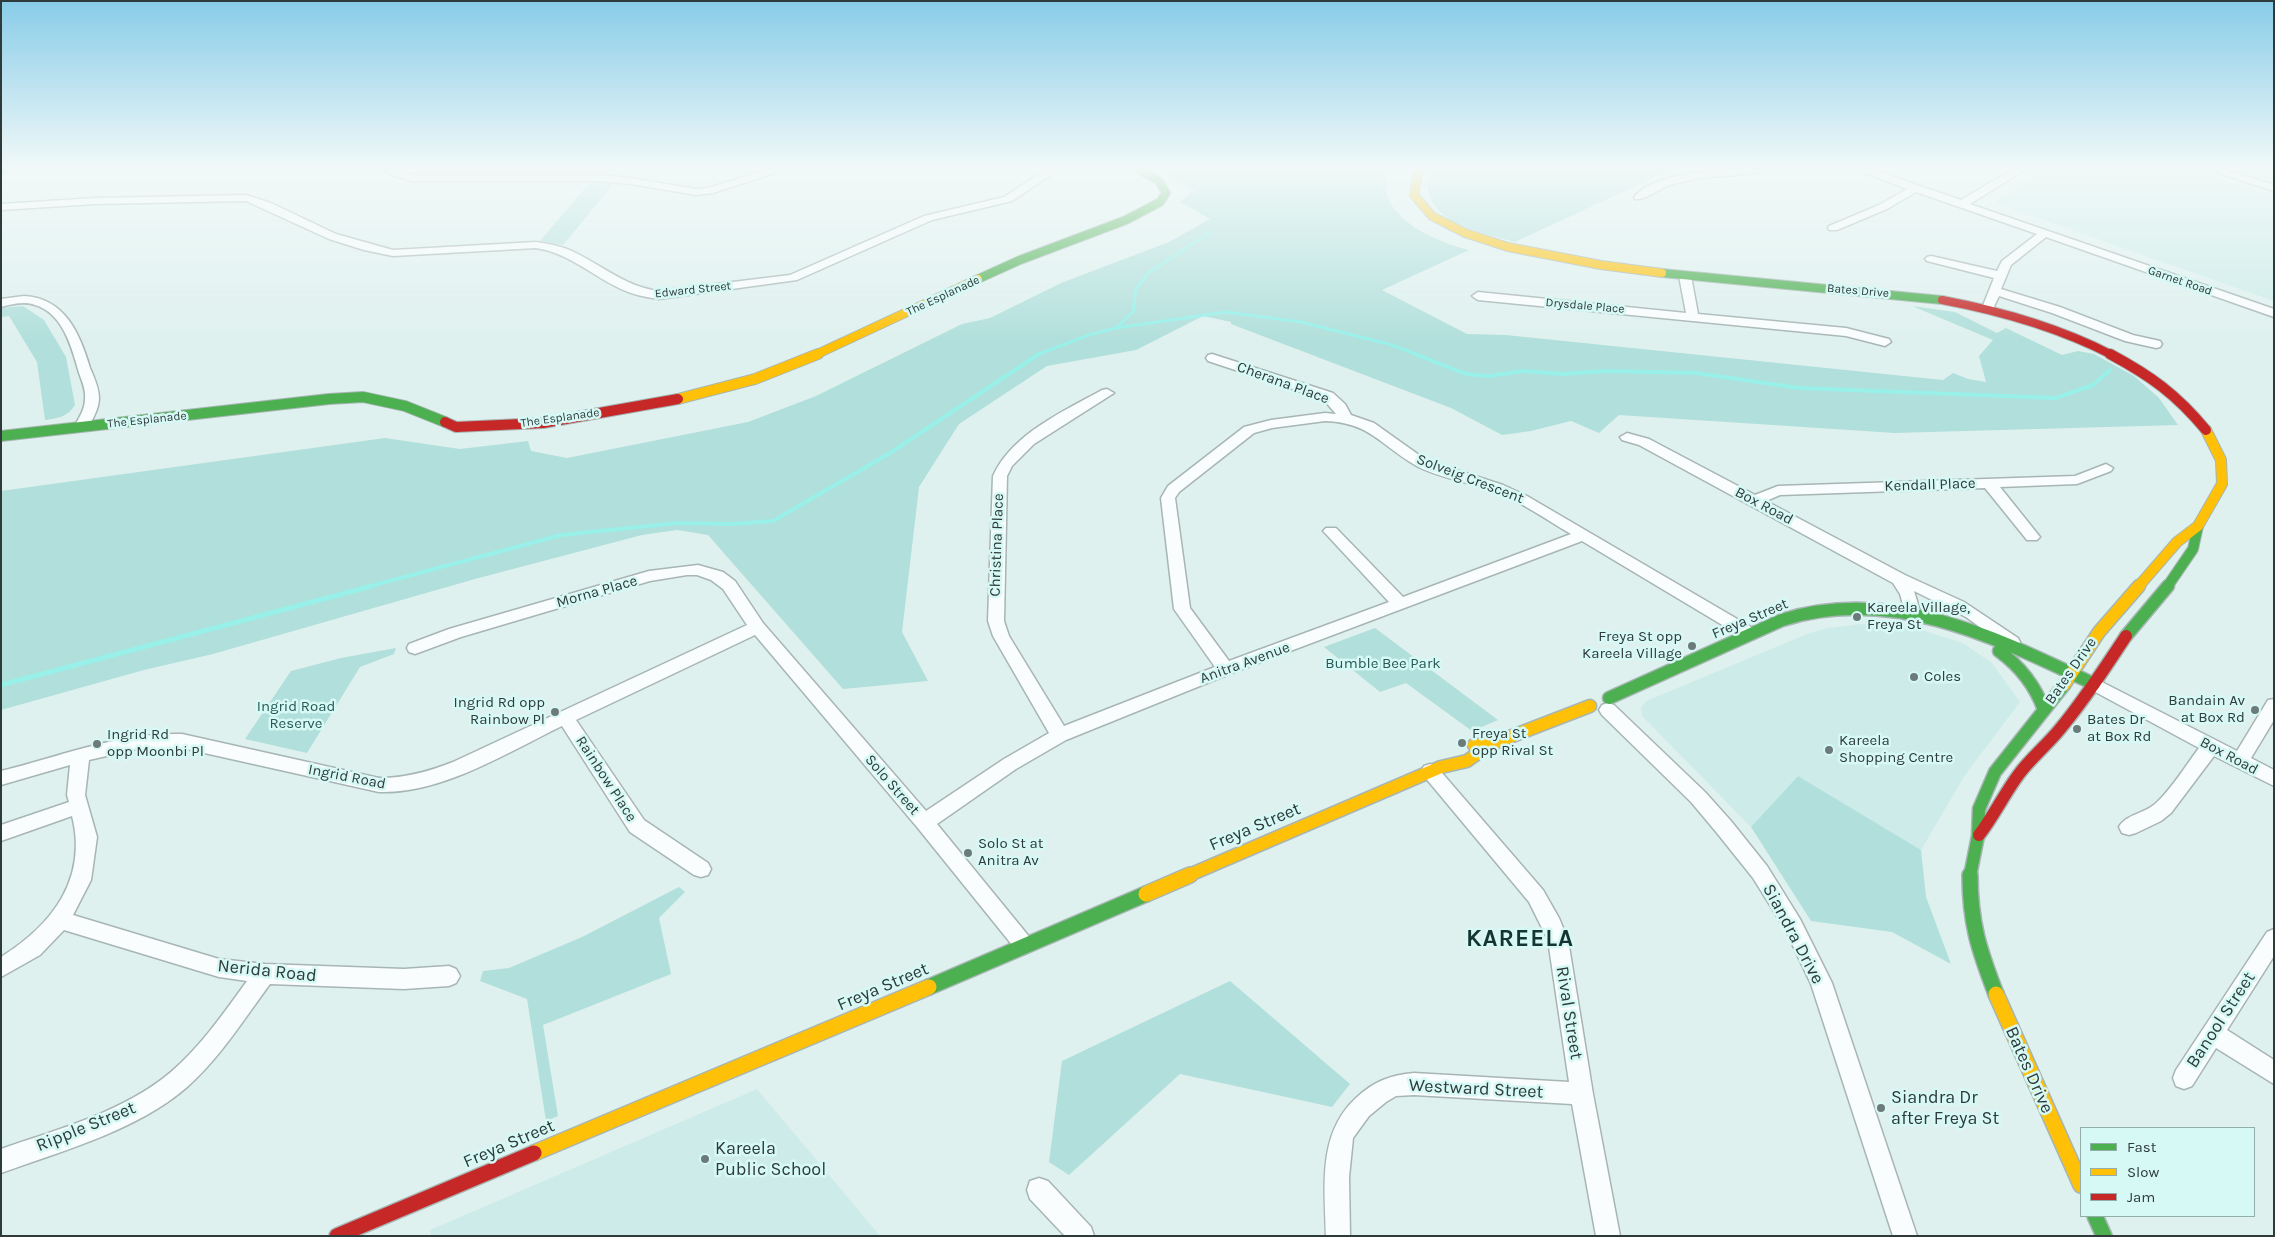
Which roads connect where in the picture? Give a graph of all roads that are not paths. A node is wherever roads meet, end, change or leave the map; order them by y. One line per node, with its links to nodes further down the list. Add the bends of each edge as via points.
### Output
1 (310, 227): 2 (street, Edward Street, via 372,250 393,253 555,246 628,290 648,295 793,278)
2 (907, 227)
3 (1108, 227): 23 (main road, The Esplanade, via 1020,260 788,367 714,392 543,423 456,427 405,406 363,397)
4 (1447, 227): 10 (main road, Bates Drive, via 1502,247 1630,270)
5 (1836, 227): 7 (street)
6 (2027, 227): 8 (street, Garnet Road)
7 (1833, 228)
8 (2045, 233): 11 (street, via 2008,260); 16 (street, Garnet Road)
9 (1931, 259): 11 (street)
10 (1685, 276): 15 (main road, Bates Drive, via 1928,298); 17 (street)
11 (2000, 276): 12 (street)
12 (1994, 292): 15 (street); 19 (street, via 2056,310 2129,338)
13 (1478, 296): 17 (street, Drysdale Place)
14 (1, 303): 23 (street, The Esplanade, via 36,301 60,315 78,348 93,398)
15 (1988, 308): 29 (main road, Bates Drive, via 2038,322 2115,356 2162,385 2188,407 2209,432 2221,460 2222,484)
16 (2274, 313)
17 (1693, 316): 18 (street, Drysdale Place, via 1846,332)
18 (1885, 342)
19 (2156, 344)
20 (1212, 358): 22 (street, Cherana Place, via 1328,396 1340,406)
21 (1107, 394): 47 (street, Christina Place, via 1069,414 1019,449 1004,462 1000,476 996,621 1001,636)
22 (1345, 418): 31 (street, Solveig Crescent, via 1369,426 1422,463 1522,499); 40 (street, Solveig Crescent, via 1290,421 1249,430 1170,493 1168,502 1182,609)
23 (81, 427): 24 (main road)
24 (1, 436)
25 (1627, 437): 28 (street, Box Road, via 1661,450)
26 (2106, 468): 27 (street, Kendall Place, via 2077,480)
27 (1989, 483): 28 (street, Kendall Place, via 1778,491); 32 (street)
28 (1754, 501): 33 (street, Box Road)
29 (2198, 526): 41 (main road, Bates Drive, via 2177,542 2121,605 2098,632); 42 (main road, Bates Drive, via 2194,548 2138,618)
30 (1331, 531): 34 (street)
31 (1582, 535): 34 (street, Anitra Avenue); 37 (street, Solveig Crescent)
32 (2032, 537)
33 (1899, 579): 35 (street); 39 (street, Box Road, via 1929,590 1978,616)
34 (1401, 605): 40 (street, Anitra Avenue)
35 (1919, 612): 37 (main road, Freya Street, via 1879,607 1828,608 1789,617); 39 (main road, Box Road); 45 (main road, via 1992,647 2024,669 2036,684)
36 (757, 627): 38 (street, Morna Place, via 724,580 708,572 688,570 649,576 455,633); 46 (street, Ingrid Road); 55 (street, Solo Street)
37 (1750, 634): 43 (main road, Freya Street)
38 (415, 648)
39 (2024, 651): 41 (main road, Box Road)
40 (1226, 669): 47 (street, Anitra Avenue)
41 (2071, 673): 42 (main road, Box Road); 45 (main road, Bates Drive)
42 (2094, 684): 48 (street, Box Road); 58 (main road, Bates Drive, via 2046,746 2018,775)
43 (1599, 700): 51 (main road, Freya Street, via 1489,745 1472,745 1446,757); 78 (street, Siandra Drive, via 1698,797 1724,827 1760,872 1793,925 1821,983)
44 (2274, 704): 50 (street)
45 (2044, 710): 58 (main road, Bates Drive, via 1995,772 1979,809)
46 (565, 717): 49 (street, Ingrid Road, via 437,776 393,786 171,740 134,742); 59 (street, Rainbow Place, via 637,826)
47 (1060, 735): 55 (street, Anitra Avenue)
48 (2211, 746): 50 (street, Box Road); 56 (street, via 2164,808)
49 (80, 757): 52 (street, Ingrid Road); 54 (street)
50 (2240, 761): 53 (street, Box Road)
51 (1435, 769): 62 (main road, Freya Street); 69 (street, Rival Street, via 1536,896 1552,924 1558,940)
52 (1, 778)
53 (2274, 779)
54 (77, 807): 57 (street); 60 (street, via 86,837 81,880)
55 (924, 822): 62 (street, Solo Street)
56 (2129, 827)
57 (1, 833)
58 (1978, 836): 71 (main road, Bates Drive, via 1970,872 1970,902 1978,948)
59 (701, 869)
60 (60, 920): 63 (street, via 33,948); 64 (street, Nerida Road, via 219,968)
61 (2274, 938): 66 (street, Banool Street)
62 (1024, 945): 74 (main road, Freya Street)
63 (1, 968)
64 (265, 974): 65 (street, Nerida Road, via 404,979); 70 (street, Ripple Street, via 197,1062 148,1101 127,1113)
65 (449, 976)
66 (2214, 1034): 67 (street); 68 (street, Banool Street)
67 (2274, 1073)
68 (2184, 1078)
69 (1582, 1094): 76 (street, Westward Street, via 1414,1084 1395,1085 1380,1092 1363,1106 1340,1140); 77 (street, Rival Street)
70 (1, 1161)
71 (2080, 1183)
72 (1039, 1190): 75 (street)
73 (2095, 1217): 79 (main road)
74 (337, 1236)
75 (1082, 1236)
76 (1338, 1236)
77 (1608, 1236)
78 (1905, 1236)
79 (2104, 1236)

